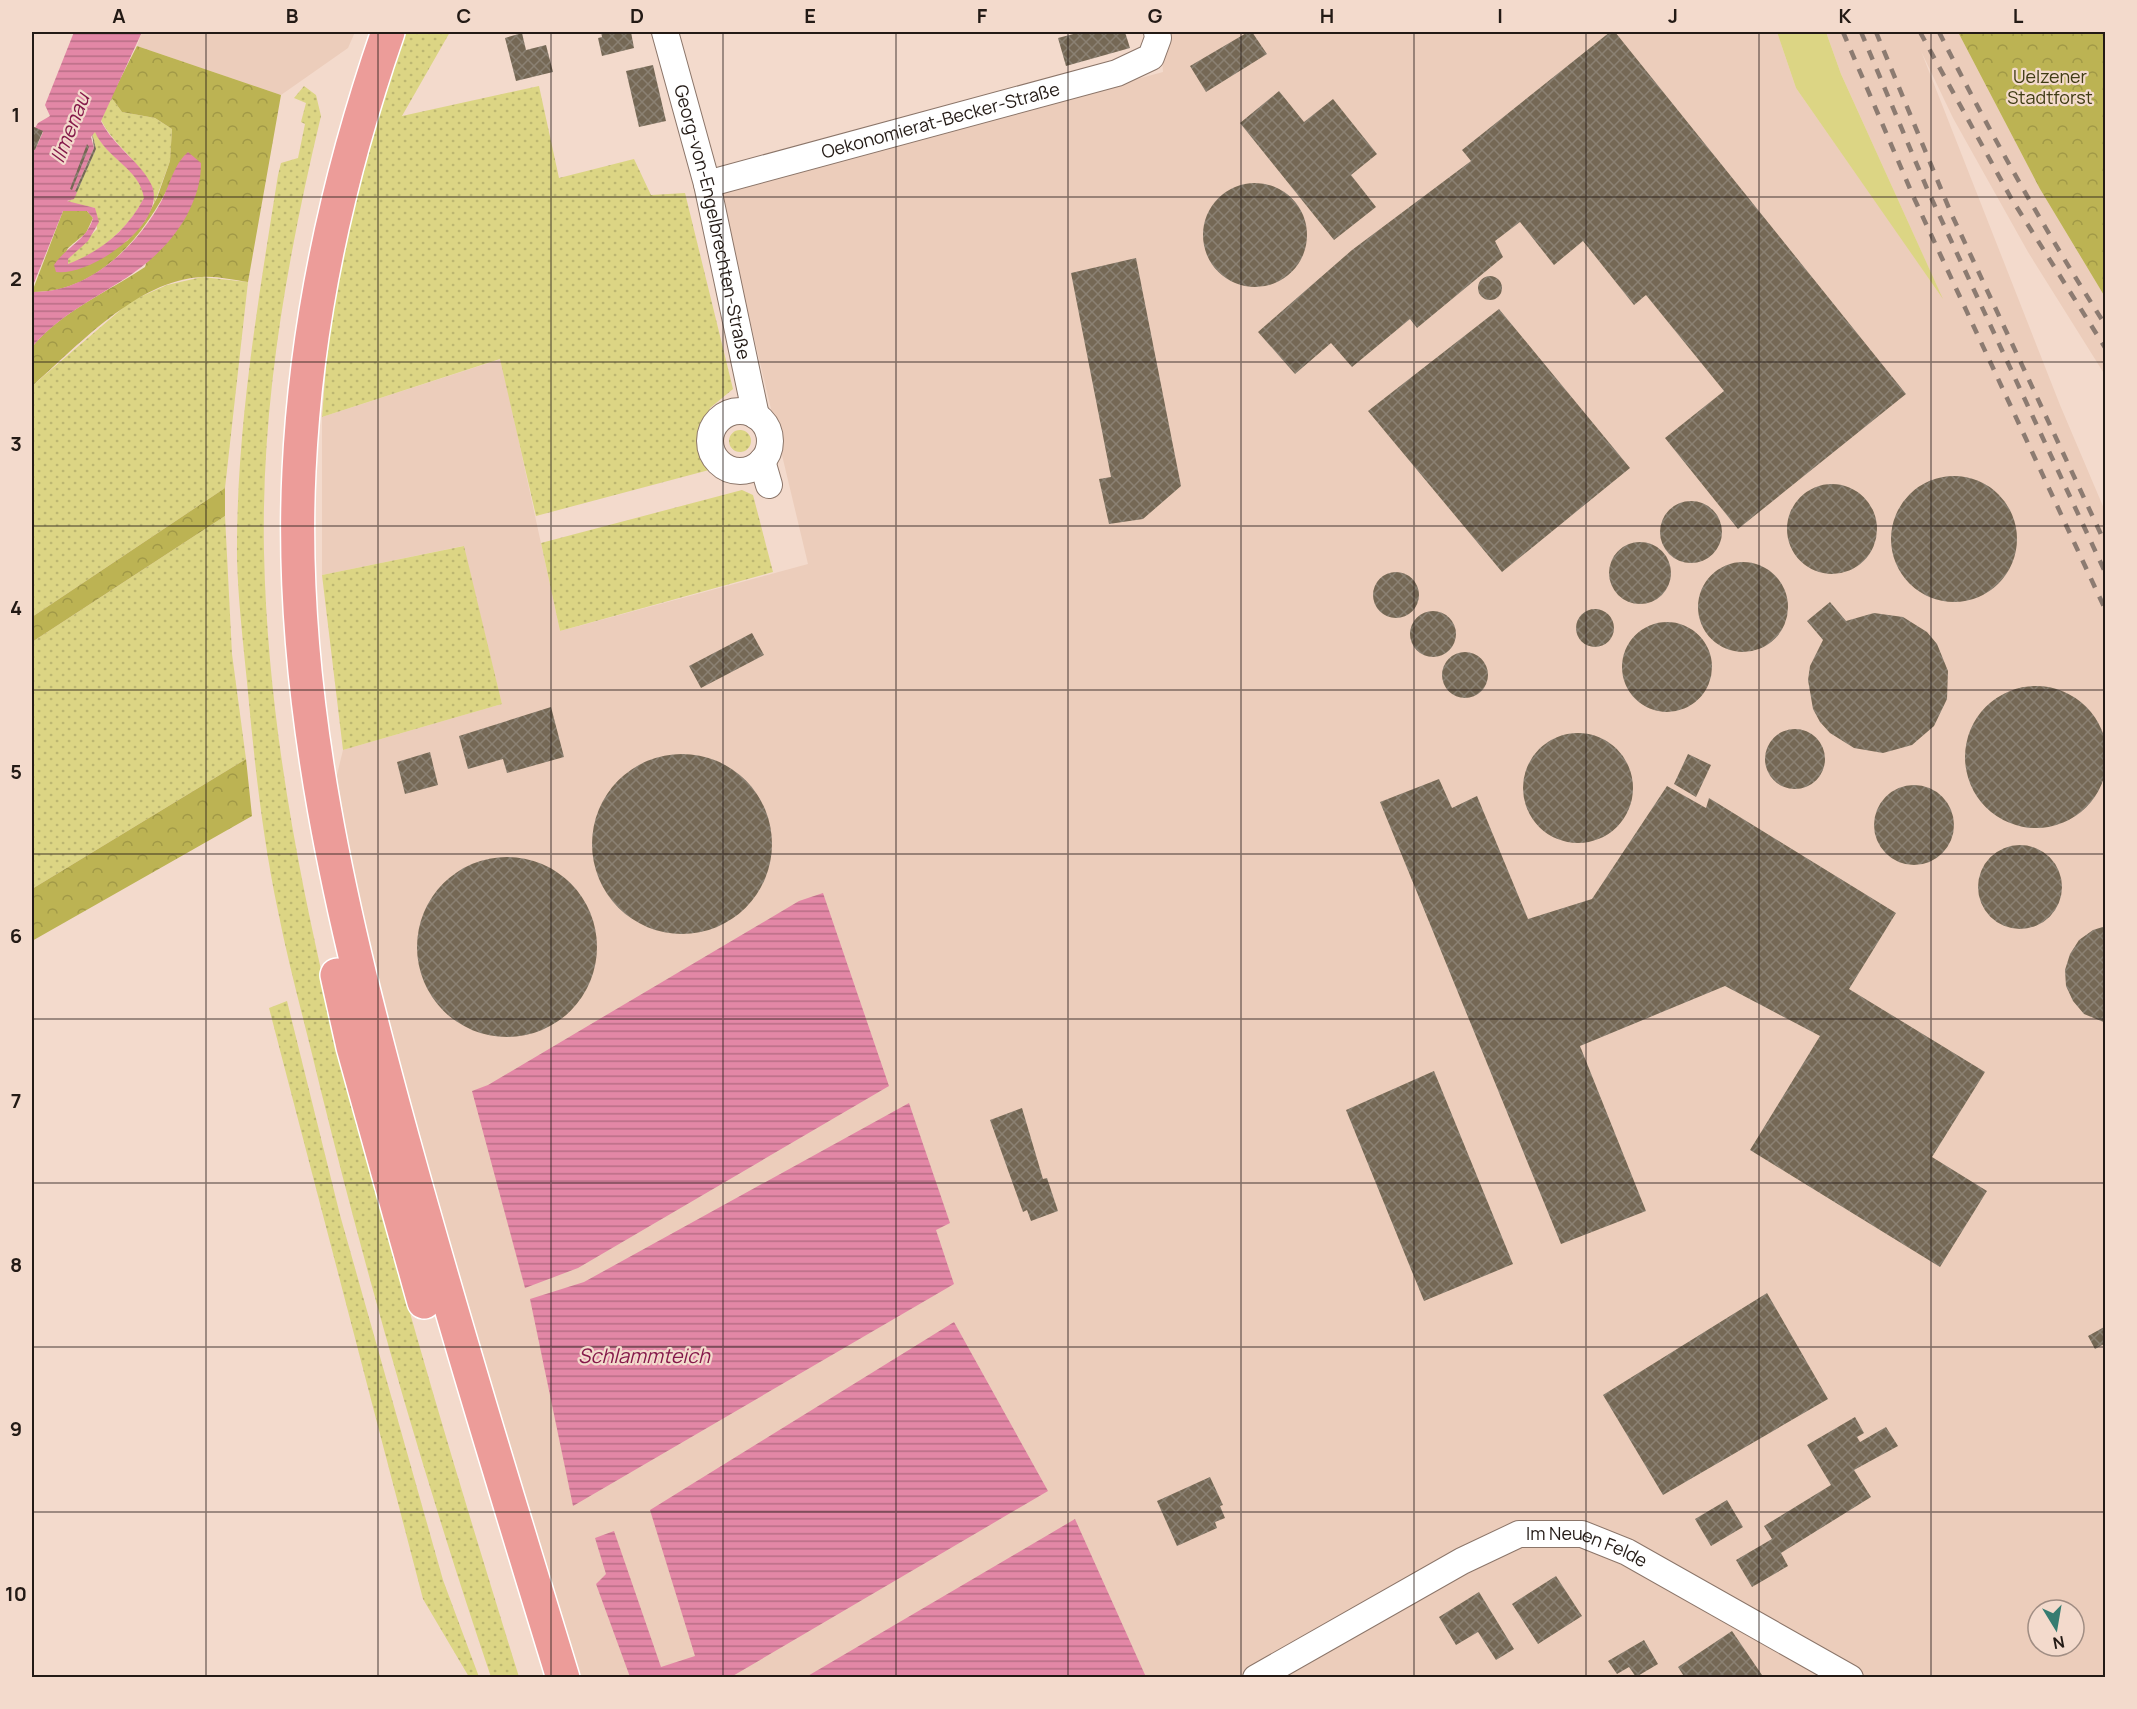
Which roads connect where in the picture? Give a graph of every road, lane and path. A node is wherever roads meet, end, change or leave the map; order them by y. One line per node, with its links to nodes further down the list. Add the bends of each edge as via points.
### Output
1 (366, 32): 9 (main road, via 324,166 297,288 285,381 278,472 278,582 287,701 311,856 353,1047 433,1332)
2 (388, 32): 10 (main road, via 344,171 306,381 299,580 307,699 338,885 376,1043 454,1324)
3 (665, 32): 5 (street, Georg-von-Engelbrechten-Straße)
4 (1157, 35): 5 (street, Oekonomierat-Becker-Straße, via 1151,57 1117,73)
5 (707, 184): 6 (street, Georg-von-Engelbrechten-Straße)
6 (756, 416): 7 (street, Georg-von-Engelbrechten-Straße, via 770,436); 7 (street, via 738,411 726,414 717,421 709,439 714,457 727,468 745,471)
7 (762, 461): 8 (street, Georg-von-Engelbrechten-Straße)
8 (769, 485)
9 (540, 1677)
10 (563, 1677)
11 (1256, 1677): 12 (street, Im Neuen Felde, via 1461,1561 1519,1534 1582,1534 1628,1552)
12 (1850, 1677)

